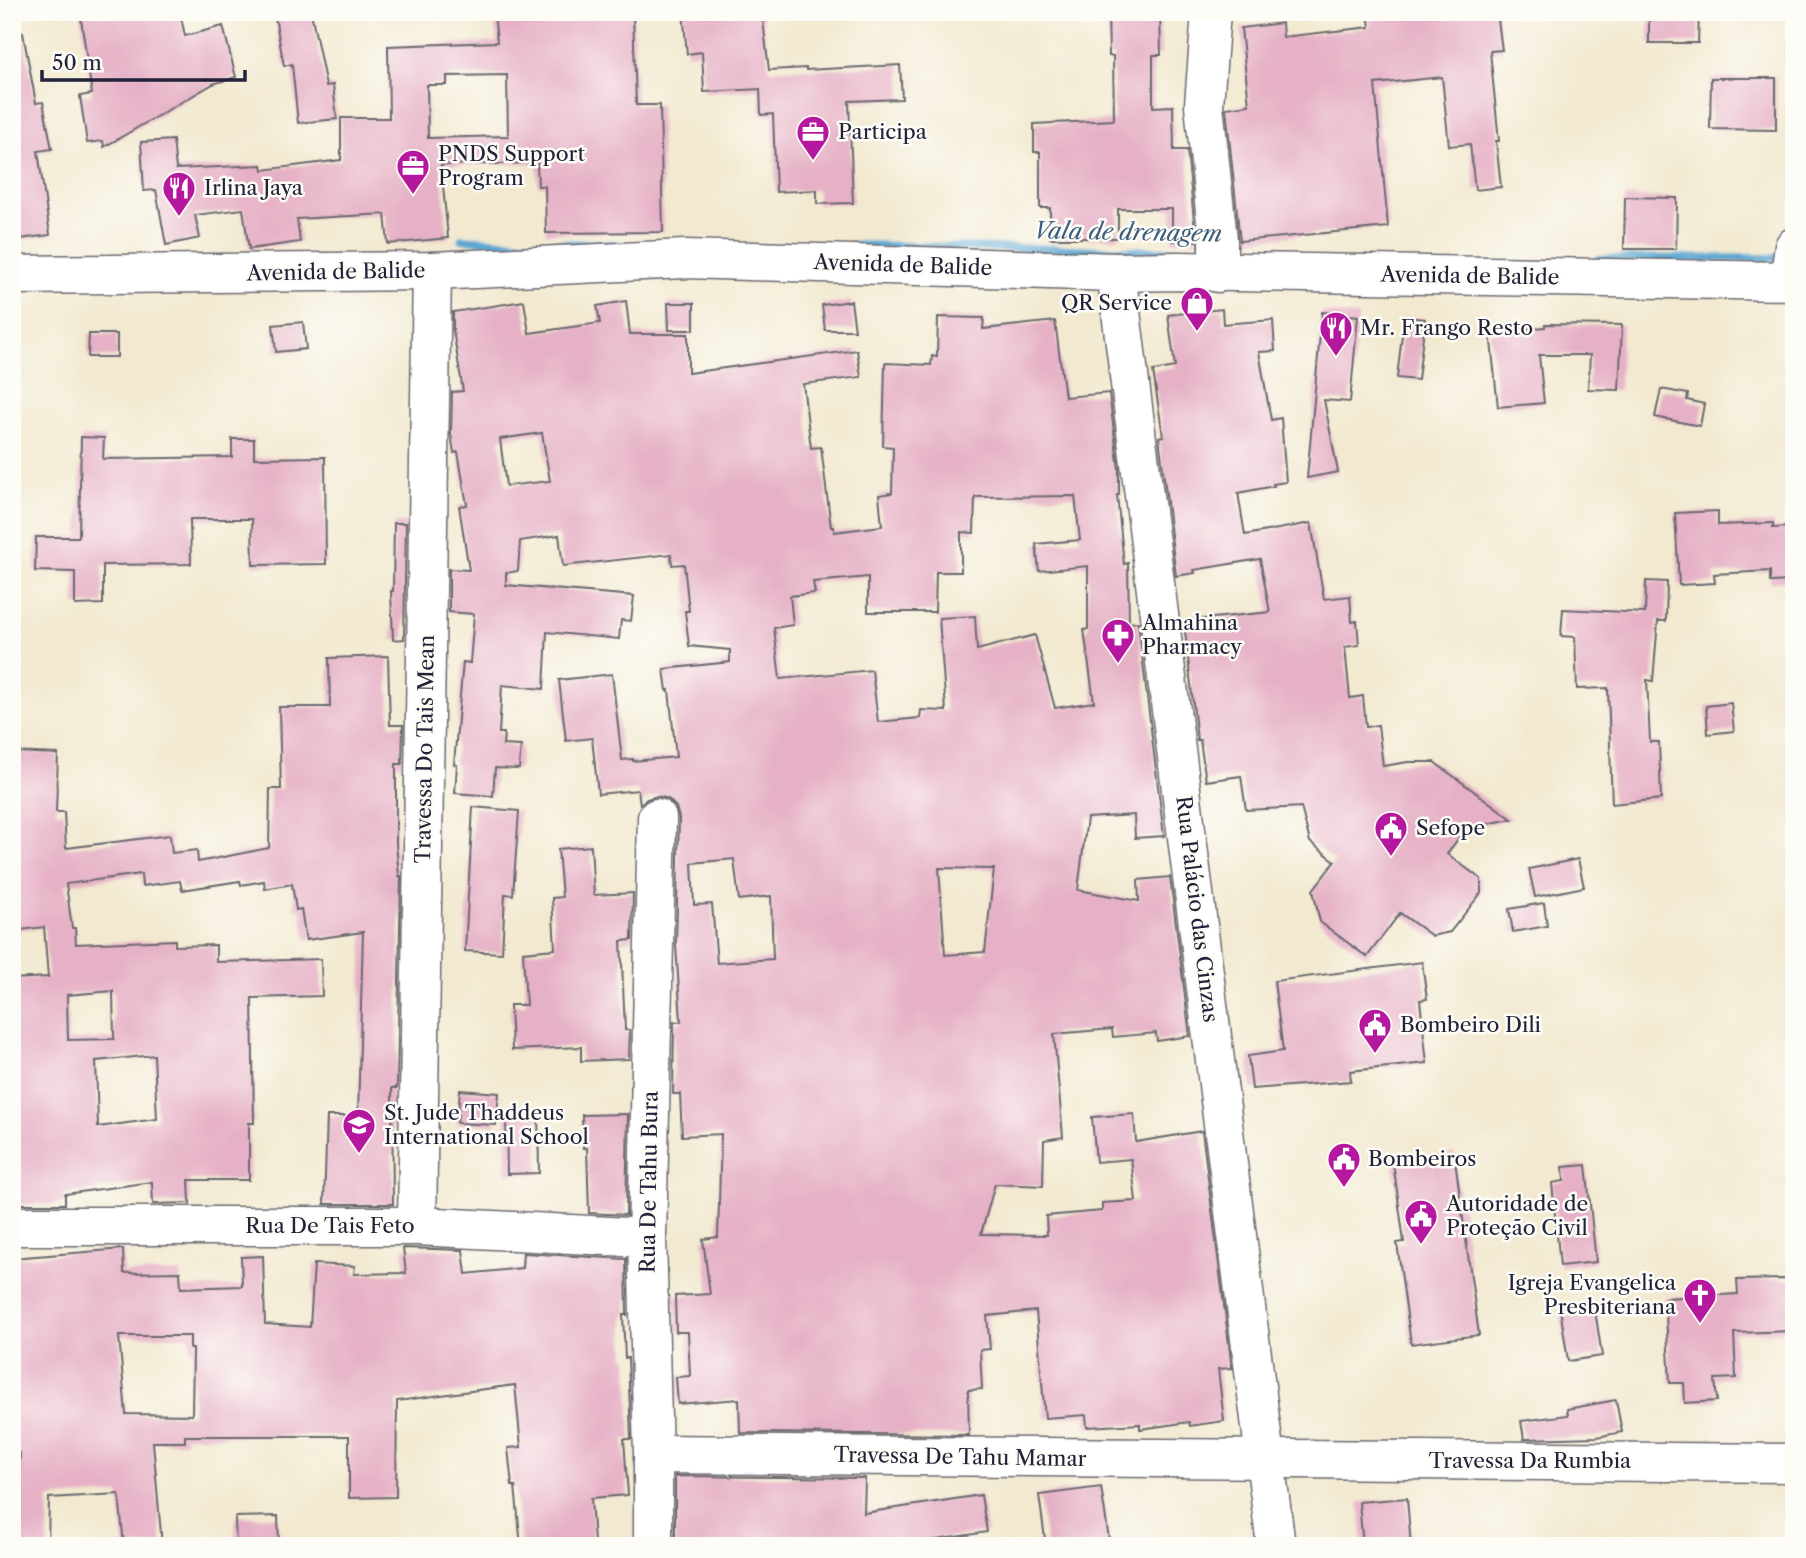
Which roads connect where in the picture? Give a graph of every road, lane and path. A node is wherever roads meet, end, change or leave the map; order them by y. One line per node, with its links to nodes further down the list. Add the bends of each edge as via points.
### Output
1 (1211, 12): 2 (street, via 1204,105)
2 (1218, 258): 3 (street, Avenida de Balide); 5 (street, Avenida de Balide)
3 (1792, 270)
4 (432, 271): 5 (street, Avenida de Balide, via 685,258); 6 (street, Avenida de Balide); 9 (street, Travessa Do Tais Mean)
5 (1116, 272): 12 (street, Rua Palácio das Cinzas)
6 (12, 275)
7 (657, 818): 10 (street, Rua De Tahu Bura)
8 (12, 1226): 9 (street, Rua De Tais Feto)
9 (417, 1226): 10 (street, Rua De Tais Feto)
10 (647, 1238): 11 (street, Rua De Tahu Bura)
11 (653, 1454): 12 (street, Travessa De Tahu Mamar); 14 (street, Rua De Tahu Bura)
12 (1267, 1460): 13 (street, Travessa Da Rumbia); 15 (street, Rua Palácio das Cinzas)
13 (1794, 1463)
14 (653, 1546)
15 (1276, 1546)

